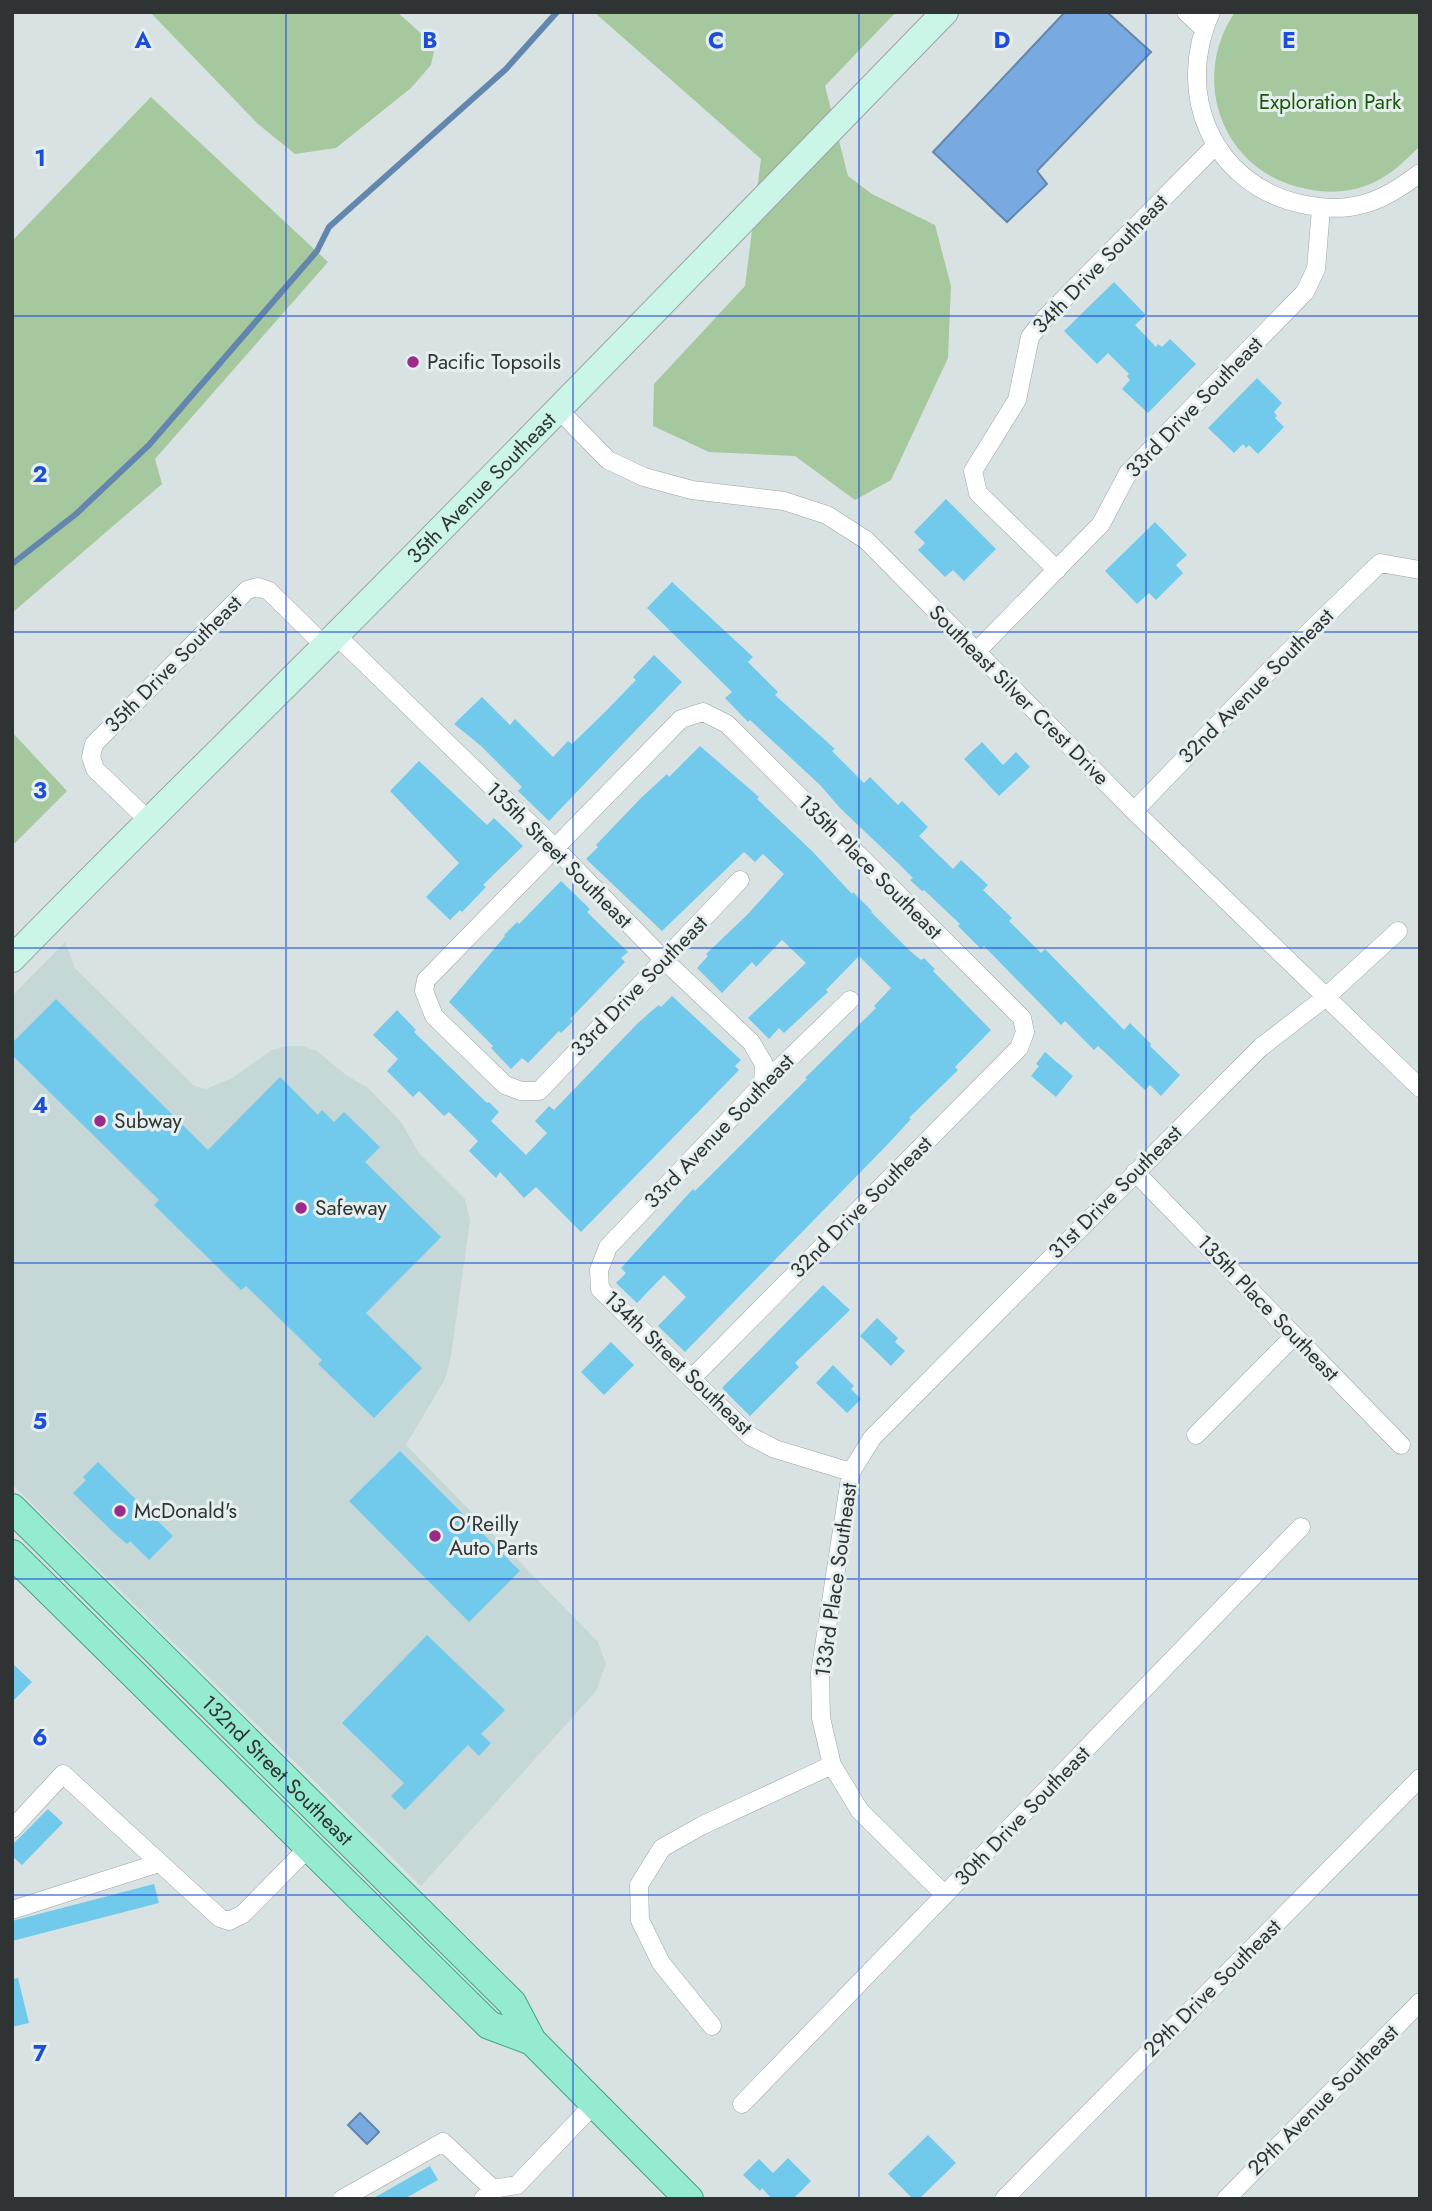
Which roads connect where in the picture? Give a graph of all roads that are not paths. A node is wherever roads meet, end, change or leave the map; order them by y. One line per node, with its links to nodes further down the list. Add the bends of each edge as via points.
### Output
1 (945, 12): 8 (street, 35th Avenue Southeast)
2 (1186, 12): 4 (street)
3 (1212, 12): 4 (street)
4 (1204, 29): 5 (street, via 1196,89)
5 (1216, 145): 7 (street, via 1243,177 1280,199); 9 (street, 34th Drive Southeast, via 1030,337 1017,400 973,471 978,493)
6 (1420, 173): 7 (street, via 1394,192 1359,206)
7 (1321, 209): 9 (street, 33rd Drive Southeast, via 1316,269 1305,292 1128,473 1101,524)
8 (559, 410): 12 (street, 35th Avenue Southeast); 13 (street, Southeast Silver Crest Drive, via 608,460 644,477 692,490 784,501 827,515 866,540)
9 (1057, 570): 13 (street, 33rd Drive Southeast)
10 (1420, 570): 14 (street, 32nd Avenue Southeast, via 1380,563)
11 (268, 591): 12 (street, 135th Street Southeast); 15 (street, 35th Drive Southeast, via 258,587 247,590 94,744 90,757 95,769)
12 (331, 640): 15 (street, 35th Avenue Southeast); 16 (street, 135th Street Southeast)
13 (976, 652): 14 (street, Southeast Silver Crest Drive)
14 (1134, 811): 21 (street, Southeast Silver Crest Drive)
15 (148, 820): 19 (street, 35th Avenue Southeast)
16 (554, 847): 20 (street, 135th Street Southeast); 20 (street, 33rd Drive Southeast, via 426,980 424,991 434,1016 505,1085 539,1091); 23 (street, 135th Place Southeast, via 681,719 703,712 727,724 1022,1018)
17 (740, 880): 20 (street, 33rd Drive Southeast)
18 (1398, 930): 21 (street, 31st Drive Southeast)
19 (12, 959)
20 (664, 960): 24 (street, 135th Street Southeast, via 751,1042 764,1064)
21 (1325, 997): 25 (street, Southeast Silver Crest Drive); 26 (street, 31st Drive Southeast, via 1261,1047)
22 (850, 1000): 24 (street, 33rd Avenue Southeast)
23 (1025, 1032): 29 (street, 32nd Drive Southeast, via 1019,1048)
24 (763, 1084): 27 (street, 33rd Avenue Southeast, via 608,1247)
25 (1420, 1088)
26 (1135, 1172): 28 (street, 135th Place Southeast); 32 (street, 31st Drive Southeast, via 872,1438)
27 (599, 1270): 29 (street, 134th Street Southeast, via 600,1289)
28 (1294, 1336): 30 (street); 31 (street, 135th Place Southeast)
29 (692, 1378): 32 (street, 134th Street Southeast, via 750,1436 775,1449)
30 (1196, 1435)
31 (1401, 1445)
32 (851, 1472): 40 (street, 133rd Place Southeast, via 820,1673 821,1718)
33 (12, 1508): 37 (main road, 132nd Street Southeast)
34 (1301, 1528): 45 (street, 30th Drive Southeast)
35 (12, 1542): 37 (main road, via 33,1553 121,1637)
36 (12, 1553): 38 (main road, 132nd Street Southeast)
37 (158, 1651): 39 (main road, 132nd Street Southeast)
38 (122, 1663): 39 (main road, via 145,1664 229,1745); 43 (main road, 132nd Street Southeast)
39 (253, 1747): 47 (main road, 132nd Street Southeast)
40 (832, 1765): 45 (street, 133rd Place Southeast, via 860,1811); 49 (street, via 662,1848 639,1885 640,1920 661,1963)
41 (1420, 1778): 56 (street, 29th Drive Southeast)
42 (12, 1829): 44 (street, via 63,1774)
43 (309, 1847): 44 (street, via 243,1914 229,1921 220,1919); 47 (main road, via 345,1859 425,1938); 50 (main road, 132nd Street Southeast, via 489,2025)
44 (159, 1863): 46 (street)
45 (945, 1895): 52 (street, 30th Drive Southeast)
46 (12, 1910)
47 (450, 1942): 50 (main road, 132nd Street Southeast, via 512,2003)
48 (1420, 2002): 57 (street, 29th Avenue Southeast)
49 (712, 2026)
50 (532, 2041): 51 (main road, 132nd Street Southeast)
51 (594, 2104): 53 (street, via 517,2185); 55 (main road, 132nd Street Southeast)
52 (742, 2104)
53 (488, 2194): 54 (street, via 443,2142)
54 (342, 2199)
55 (689, 2199)
56 (1004, 2199)
57 (1226, 2199)

